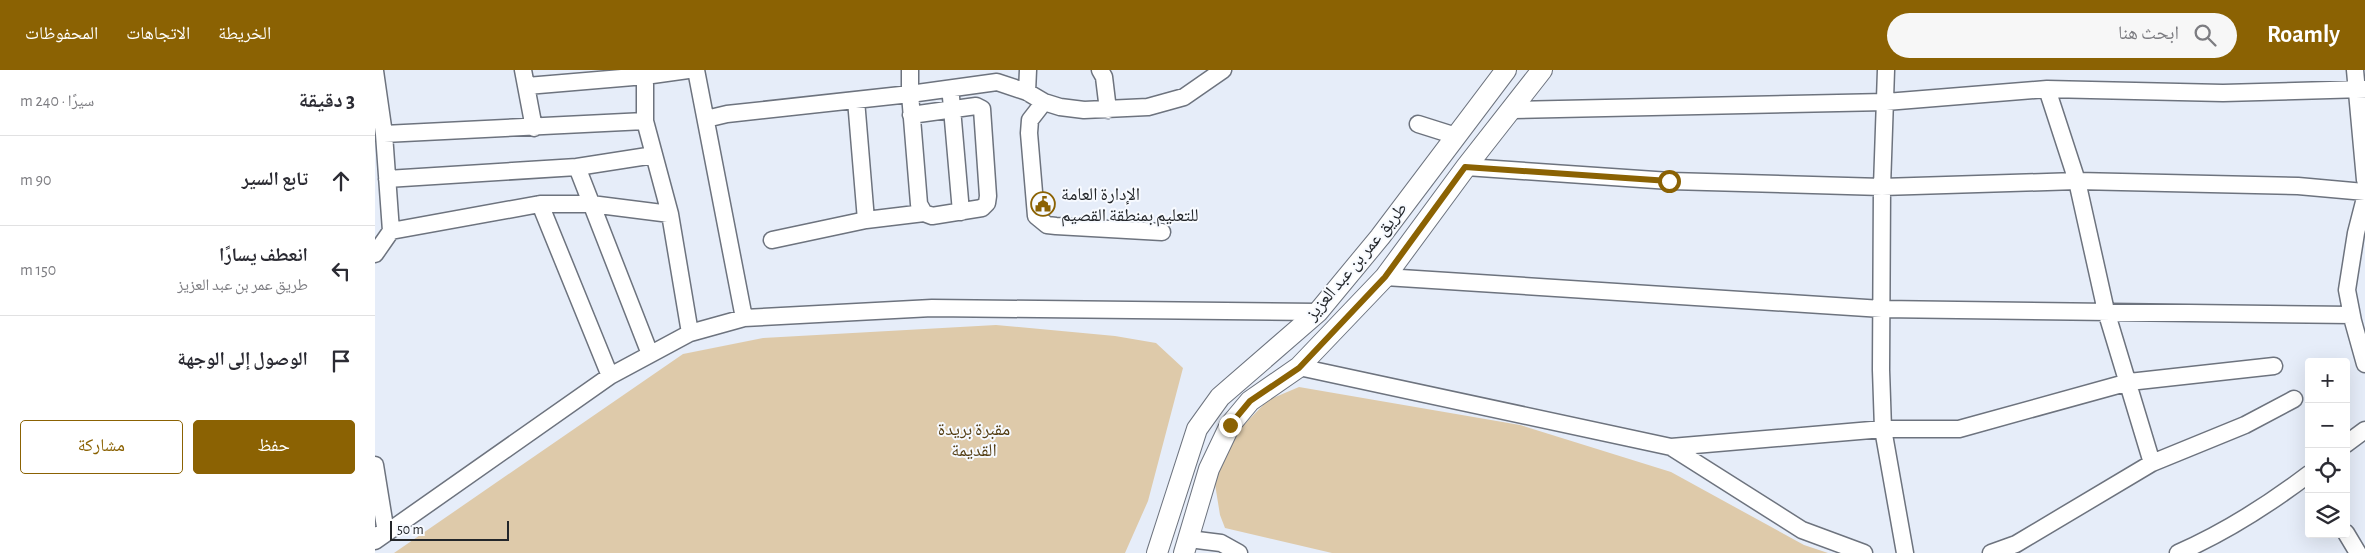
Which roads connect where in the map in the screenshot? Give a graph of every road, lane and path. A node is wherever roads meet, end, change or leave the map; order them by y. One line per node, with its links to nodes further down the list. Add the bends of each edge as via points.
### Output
1 (688, 70): 12 (street)
2 (696, 70): 26 (street)
3 (910, 70): 18 (street)
4 (1028, 70): 17 (street)
5 (1100, 70): 23 (street, via 1105,78)
6 (1223, 70): 23 (street, via 1184,97 1149,107)
7 (1506, 70): 31 (main road, طريق عمر بن عبد العزيز)
8 (1542, 70): 24 (main road, طريق عمر بن عبد العزيز)
9 (1886, 70): 21 (street)
10 (2355, 70): 16 (street)
11 (375, 71): 30 (street)
12 (645, 76): 13 (street); 27 (street)
13 (525, 78): 29 (street)
14 (950, 89): 17 (street, via 997,82); 18 (street); 22 (street)
15 (2047, 89): 16 (street, via 2223,92); 21 (street); 37 (street)
16 (2360, 89): 36 (street)
17 (1027, 92): 20 (street)
18 (910, 94): 19 (street); 25 (street)
19 (856, 100): 26 (street); 46 (street)
20 (1044, 102): 23 (street, via 1060,107); 48 (street, via 1030,120 1029,133 1036,216 1047,225)
21 (1887, 102): 24 (street); 38 (street)
22 (951, 108): 25 (street); 43 (street); 43 (street, via 976,106 982,109 987,202 982,208)
23 (1108, 110)
24 (1512, 110): 34 (main road, طريق عمر بن عبد العزيز)
25 (911, 115): 44 (street, via 919,204)
26 (705, 119): 56 (street)
27 (645, 121): 29 (street); 32 (street)
28 (1418, 124): 31 (street)
29 (534, 128): 30 (street)
30 (384, 134): 35 (street)
31 (1456, 136): 54 (main road, طريق عمر بن عبد العزيز, via 1380,237)
32 (654, 155): 33 (street); 45 (street)
33 (577, 166): 35 (street); 42 (street)
34 (1465, 167): 38 (street, via 1669,181); 51 (main road, طريق عمر بن عبد العزيز)
35 (387, 179): 47 (street)
36 (2365, 180)
37 (2077, 181): 38 (street); 39 (street, via 2298,186); 53 (street)
38 (1882, 188): 52 (street)
39 (2365, 192)
40 (2365, 198): 55 (street, via 2347,290)
41 (540, 204): 42 (street); 47 (street); 62 (street)
42 (591, 204): 45 (street); 58 (street)
43 (961, 212): 44 (street, via 933,216)
44 (924, 213): 46 (street)
45 (670, 214): 57 (street)
46 (866, 220): 49 (street)
47 (391, 231): 50 (street)
48 (1162, 232)
49 (772, 240)
50 (375, 254)
51 (1385, 277): 52 (street); 61 (main road, طريق عمر بن عبد العزيز)
52 (1882, 309): 53 (street); 65 (street)
53 (2106, 311): 55 (street); 63 (street)
54 (1318, 312): 56 (street, via 932,308); 75 (main road, طريق عمر بن عبد العزيز, via 1220,397 1197,429)
55 (2352, 315): 59 (street)
56 (744, 318): 57 (street)
57 (690, 333): 58 (street)
58 (650, 354): 62 (street)
59 (2365, 364)
60 (2274, 366): 63 (street)
61 (1299, 368): 68 (street); 74 (main road, طريق عمر بن عبد العزيز, via 1250,401 1230,425 1209,470)
62 (611, 376): 72 (street)
63 (2129, 382): 65 (street, via 1959,429); 69 (street)
64 (2295, 399): 69 (street, via 2245,425)
65 (1883, 429): 68 (street); 78 (street)
66 (2365, 430): 67 (street)
67 (2350, 441)
68 (1671, 447): 77 (street, via 1802,530)
69 (2152, 463): 79 (street, via 2016,544)
70 (375, 465): 72 (street)
71 (2305, 477): 80 (street, via 2216,537)
72 (379, 536)
73 (2349, 538): 81 (street)
74 (1187, 546): 76 (street, via 1221,543)
75 (1157, 553)
76 (1239, 553)
77 (1864, 553)
78 (1905, 553)
79 (1991, 553)
80 (2178, 553)
81 (2358, 553)

